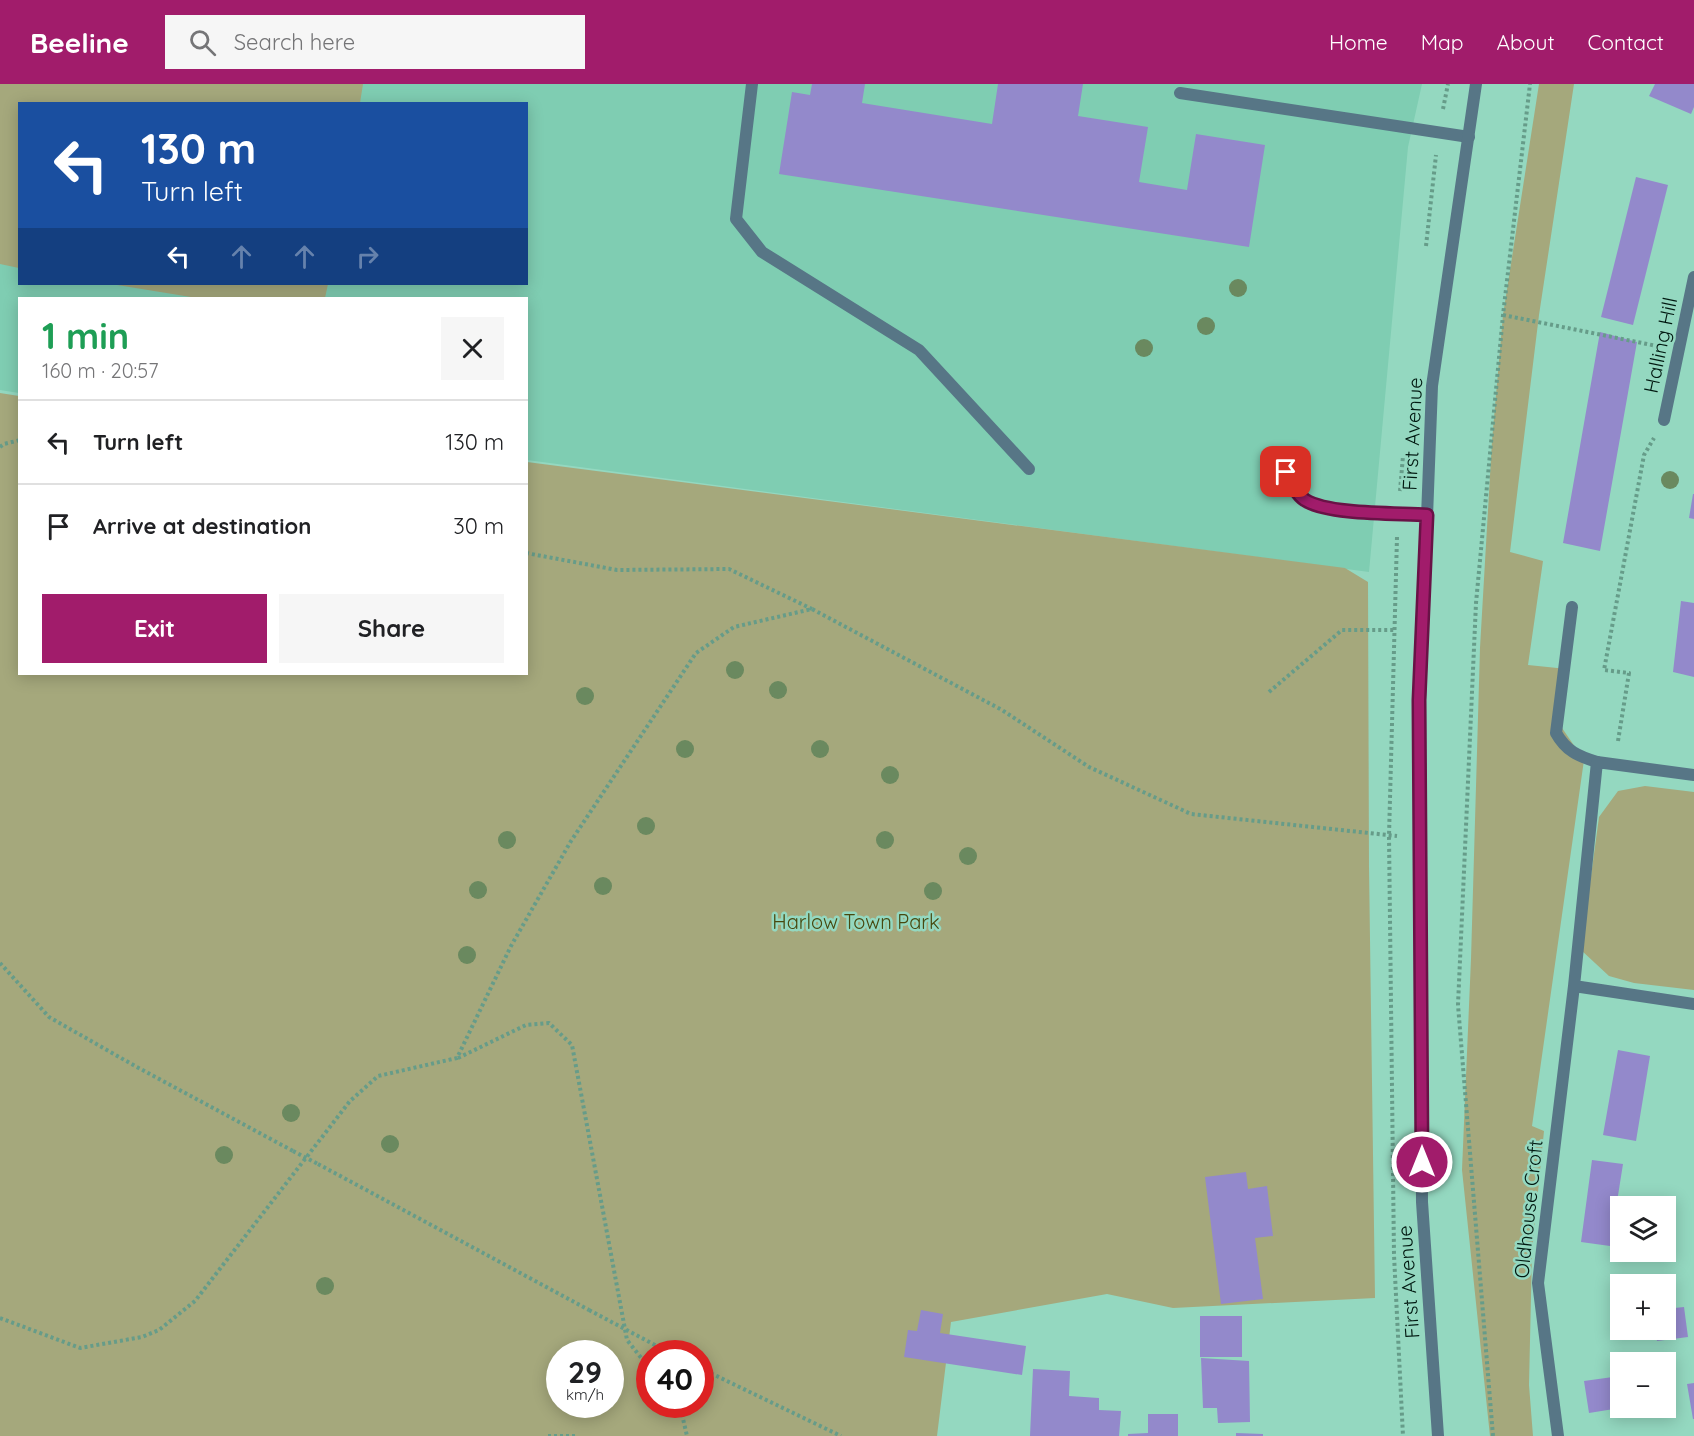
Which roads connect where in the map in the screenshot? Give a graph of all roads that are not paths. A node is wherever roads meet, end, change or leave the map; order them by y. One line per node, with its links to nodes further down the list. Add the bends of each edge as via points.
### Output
1 (752, 84): 7 (street, via 736,219 762,252 919,350)
2 (1476, 84): 4 (street, First Avenue)
3 (1180, 93): 4 (street)
4 (1469, 137): 9 (street, First Avenue, via 1432,386)
5 (1694, 277): 6 (street, Halling Hill)
6 (1664, 420)
7 (1029, 469)
8 (1286, 472): 9 (street, via 1304,500 1330,509)
9 (1427, 515): 15 (street, First Avenue, via 1419,700 1422,1202)
10 (1572, 607): 11 (street, via 1556,733 1574,754)
11 (1597, 762): 12 (street); 13 (street, Oldhouse Croft)
12 (1694, 774)
13 (1574, 986): 14 (street); 16 (street, Oldhouse Croft, via 1538,1283)
14 (1694, 1004)
15 (1438, 1436)
16 (1558, 1436)

